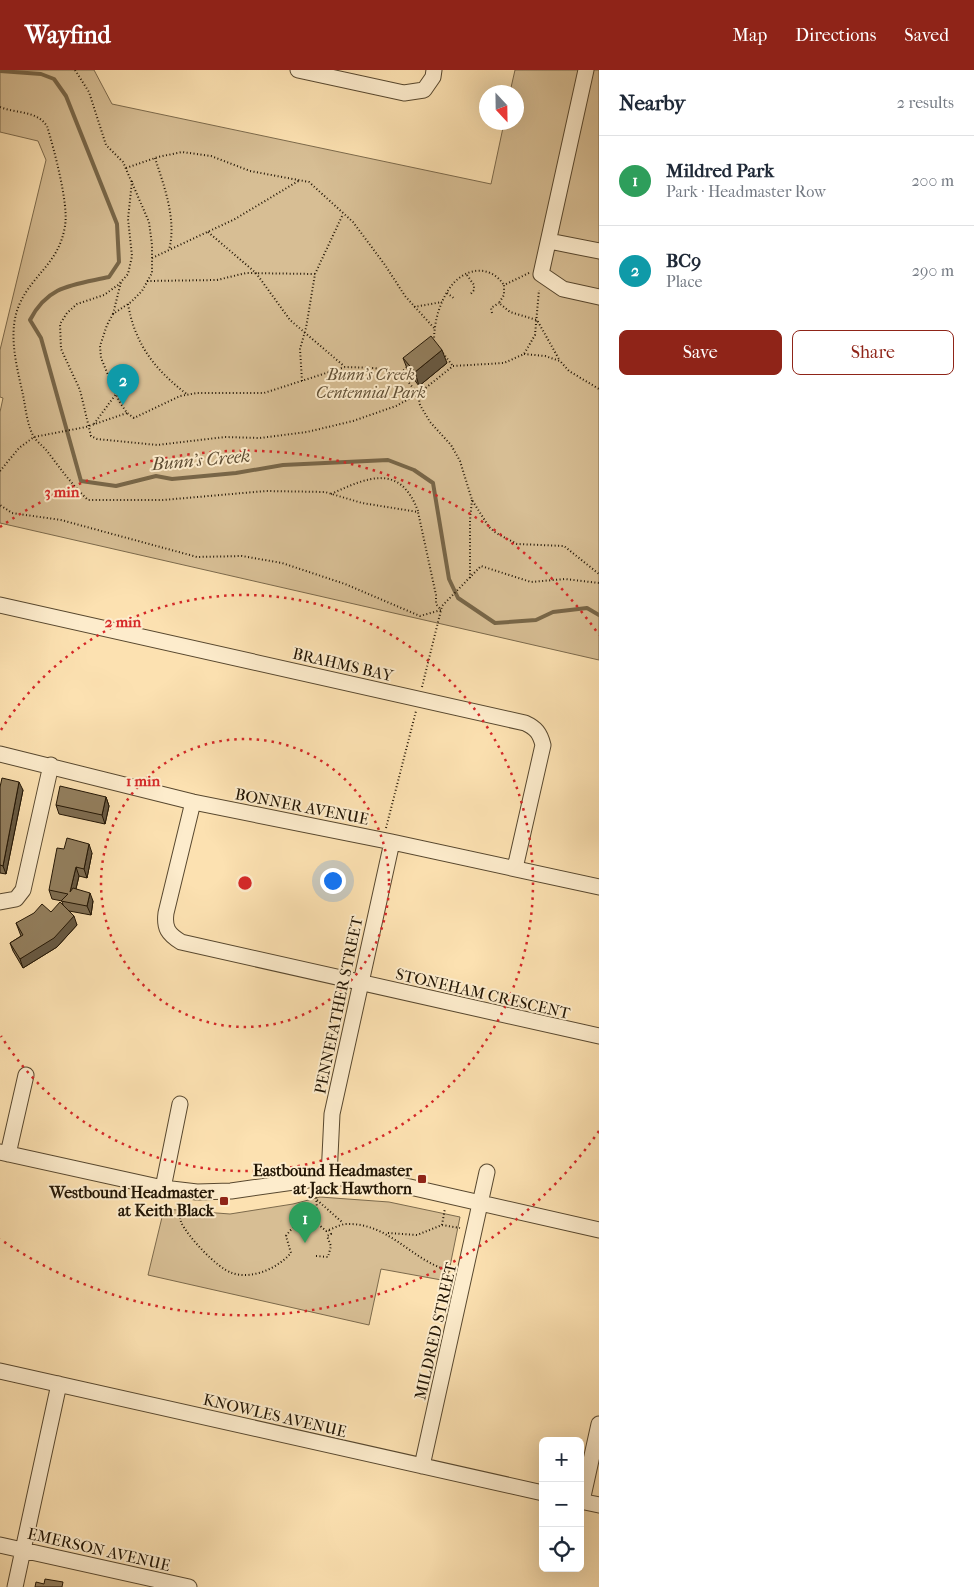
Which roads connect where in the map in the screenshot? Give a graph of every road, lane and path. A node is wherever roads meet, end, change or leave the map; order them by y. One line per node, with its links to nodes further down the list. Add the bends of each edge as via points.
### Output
1 (75, 70): 7 (path, via 89,92 106,145)
2 (298, 70): 3 (street, via 404,93 424,90)
3 (434, 70)
4 (586, 70): 12 (street)
5 (0, 107): 52 (path, via 11,112 32,114 47,126 66,207 60,248 49,266 28,287 18,307 14,328 14,351)
6 (155, 158): 7 (path); 8 (path, via 182,152 211,156 250,171); 13 (path, via 171,218)
7 (125, 168): 9 (path)
8 (300, 180): 10 (path, via 309,182 322,192); 11 (path)
9 (132, 182): 15 (path, via 149,222); 21 (path, via 128,219 132,256 128,274)
10 (343, 214): 17 (path); 30 (path, via 353,222)
11 (208, 232): 13 (path); 16 (path)
12 (549, 241): 14 (street); 18 (street)
13 (170, 250): 15 (path)
14 (599, 251)
15 (152, 258): 20 (path, via 152,272)
16 (256, 273): 17 (path); 20 (path, via 217,280); 35 (path, via 290,320)
17 (315, 274): 35 (path)
18 (541, 274): 22 (path, via 532,272); 25 (street, via 563,289); 33 (path)
19 (467, 275): 22 (path, via 475,270 488,270); 23 (path); 24 (path, via 474,285)
20 (147, 281): 29 (path, via 142,291)
21 (121, 282): 32 (path); 51 (path, via 104,294 77,304 60,324 61,349 80,390)
22 (504, 285): 28 (path, via 504,295)
23 (447, 293): 26 (path); 27 (path)
24 (470, 295)
25 (599, 297)
26 (455, 299)
27 (442, 302): 30 (path); 34 (path)
28 (499, 303): 31 (path, via 491,308); 33 (path, via 510,312)
29 (128, 304): 32 (path); 48 (path, via 137,337 165,377)
30 (414, 307): 34 (path)
31 (492, 313)
32 (114, 314): 46 (path, via 100,346 101,358)
33 (537, 320): 38 (path, via 535,336); 40 (path)
34 (434, 328): 36 (path)
35 (305, 332): 42 (path); 44 (path, via 300,349)
36 (434, 342)
37 (439, 348): 41 (path)
38 (524, 354): 40 (path); 41 (path, via 504,363)
39 (414, 360): 43 (path)
40 (560, 361): 45 (path, via 569,372)
41 (453, 366): 47 (path)
42 (345, 367): 43 (path); 44 (path)
43 (401, 373): 47 (path)
44 (302, 381): 48 (path, via 264,393)
45 (599, 389)
46 (116, 394): 49 (path); 50 (path)
47 (418, 394): 51 (path, via 354,422 260,438 225,437 141,445 97,439); 55 (path, via 430,422 451,445 460,461)
48 (188, 395): 49 (path, via 134,418)
49 (127, 413): 50 (path)
50 (93, 425): 51 (path)
51 (87, 427): 52 (path)
52 (34, 437): 53 (path, via 19,448); 54 (path, via 88,500 163,500 266,492)
53 (0, 471)
54 (330, 494): 57 (path); 57 (path, via 366,479 394,480 410,494)
55 (472, 500): 58 (path, via 496,534 517,544 564,546); 59 (path)
56 (0, 505): 62 (path, via 12,512 61,520 198,557 242,556 282,563 344,584 420,616)
57 (418, 512): 62 (path, via 436,604)
58 (599, 574)
59 (470, 578): 60 (path, via 481,566 531,582 565,579); 62 (path)
60 (599, 583)
61 (0, 605): 63 (street, BRAHMS BAY)
62 (441, 610): 63 (path)
63 (419, 699): 67 (path); 68 (street, BRAHMS BAY, via 525,723 540,734 543,745)
64 (0, 754): 65 (street, BONNER AVENUE)
65 (51, 765): 66 (street, BONNER AVENUE); 70 (street, via 24,890 16,899)
66 (193, 802): 67 (street, BONNER AVENUE); 71 (street, STONEHAM CRESCENT, via 166,913 165,926 171,936 181,942)
67 (387, 841): 68 (street, BONNER AVENUE); 71 (street, PENNEFATHER STREET)
68 (515, 868): 69 (street, BONNER AVENUE)
69 (599, 887)
70 (0, 902)
71 (360, 983): 72 (street, STONEHAM CRESCENT); 77 (street, PENNEFATHER STREET, via 332,1114)
72 (599, 1036)
73 (26, 1075): 75 (street)
74 (180, 1104): 78 (street)
75 (4, 1153): 78 (street)
76 (487, 1172): 82 (street, MILDRED STREET)
77 (329, 1177): 78 (street, via 231,1191); 80 (street, via 388,1182)
78 (163, 1188)
79 (316, 1195): 81 (path)
80 (448, 1196): 82 (street); 86 (path)
81 (317, 1200): 84 (path); 85 (path)
82 (482, 1203): 89 (street); 96 (street, MILDRED STREET)
83 (178, 1207): 84 (path, via 181,1222 208,1255 219,1266 244,1276 284,1262 291,1253 286,1236 291,1228 301,1222)
84 (318, 1224): 88 (path, via 321,1229)
85 (344, 1224): 88 (path); 90 (path)
86 (442, 1225): 87 (path); 90 (path, via 418,1234)
87 (461, 1228)
88 (329, 1230): 91 (path, via 331,1234 327,1236 331,1246 328,1257)
89 (599, 1230)
90 (385, 1232): 92 (path, via 436,1267)
91 (316, 1256)
92 (451, 1271)
93 (0, 1371): 94 (street, KNOWLES AVENUE)
94 (59, 1384): 96 (street, KNOWLES AVENUE); 102 (street)
95 (599, 1424): 97 (street)
96 (422, 1466): 98 (street, KNOWLES AVENUE)
97 (584, 1488)
98 (539, 1491)
99 (584, 1502): 100 (street)
100 (599, 1505)
101 (0, 1545): 102 (street, EMERSON AVENUE)
102 (24, 1550): 103 (street); 104 (street, EMERSON AVENUE)
103 (15, 1587)
104 (190, 1587)

